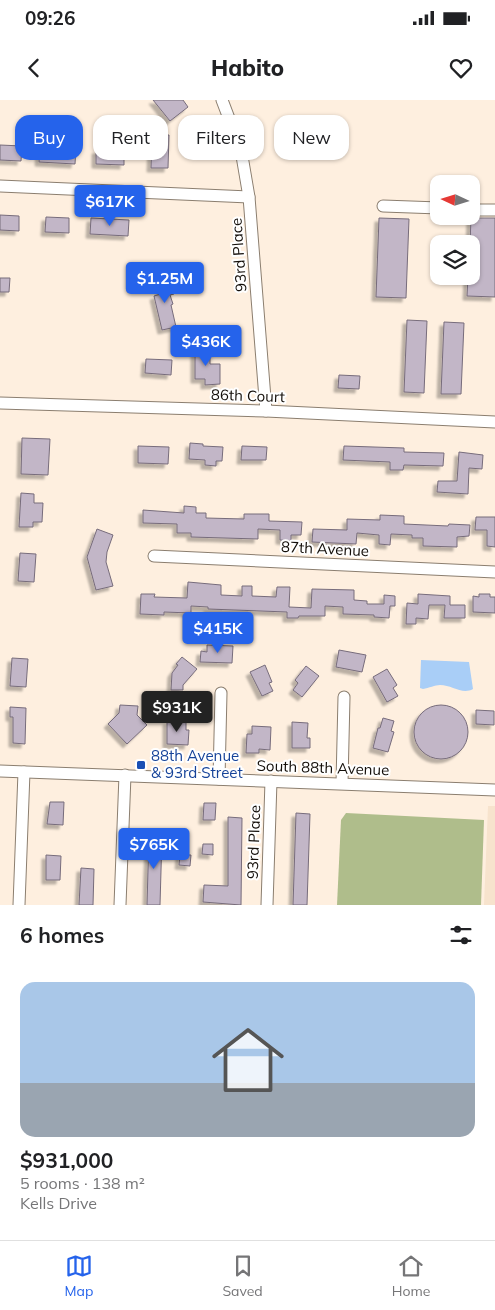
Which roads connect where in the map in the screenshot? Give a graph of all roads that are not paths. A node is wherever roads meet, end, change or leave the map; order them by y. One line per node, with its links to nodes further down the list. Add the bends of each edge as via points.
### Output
1 (222, 100): 3 (street, 93rd Place, via 241,150)
2 (0, 186): 3 (street)
3 (249, 197): 9 (street, 93rd Place)
4 (383, 206): 5 (street)
5 (430, 208)
6 (480, 210): 7 (street)
7 (495, 210)
8 (0, 403): 9 (street, 86th Court)
9 (266, 411): 10 (street, 86th Court)
10 (495, 422)
11 (154, 556): 12 (street, 87th Avenue)
12 (495, 572)
13 (221, 693): 18 (street)
14 (344, 697): 20 (street)
15 (0, 771): 16 (street, South 88th Avenue)
16 (24, 772): 17 (street, South 88th Avenue); 22 (street)
17 (125, 775): 18 (street, South 88th Avenue); 23 (street)
18 (219, 778): 19 (street, South 88th Avenue)
19 (271, 781): 20 (street, South 88th Avenue); 24 (street, 93rd Place)
20 (342, 783): 21 (street, South 88th Avenue)
21 (495, 790)
22 (19, 905)
23 (120, 905)
24 (267, 905)

